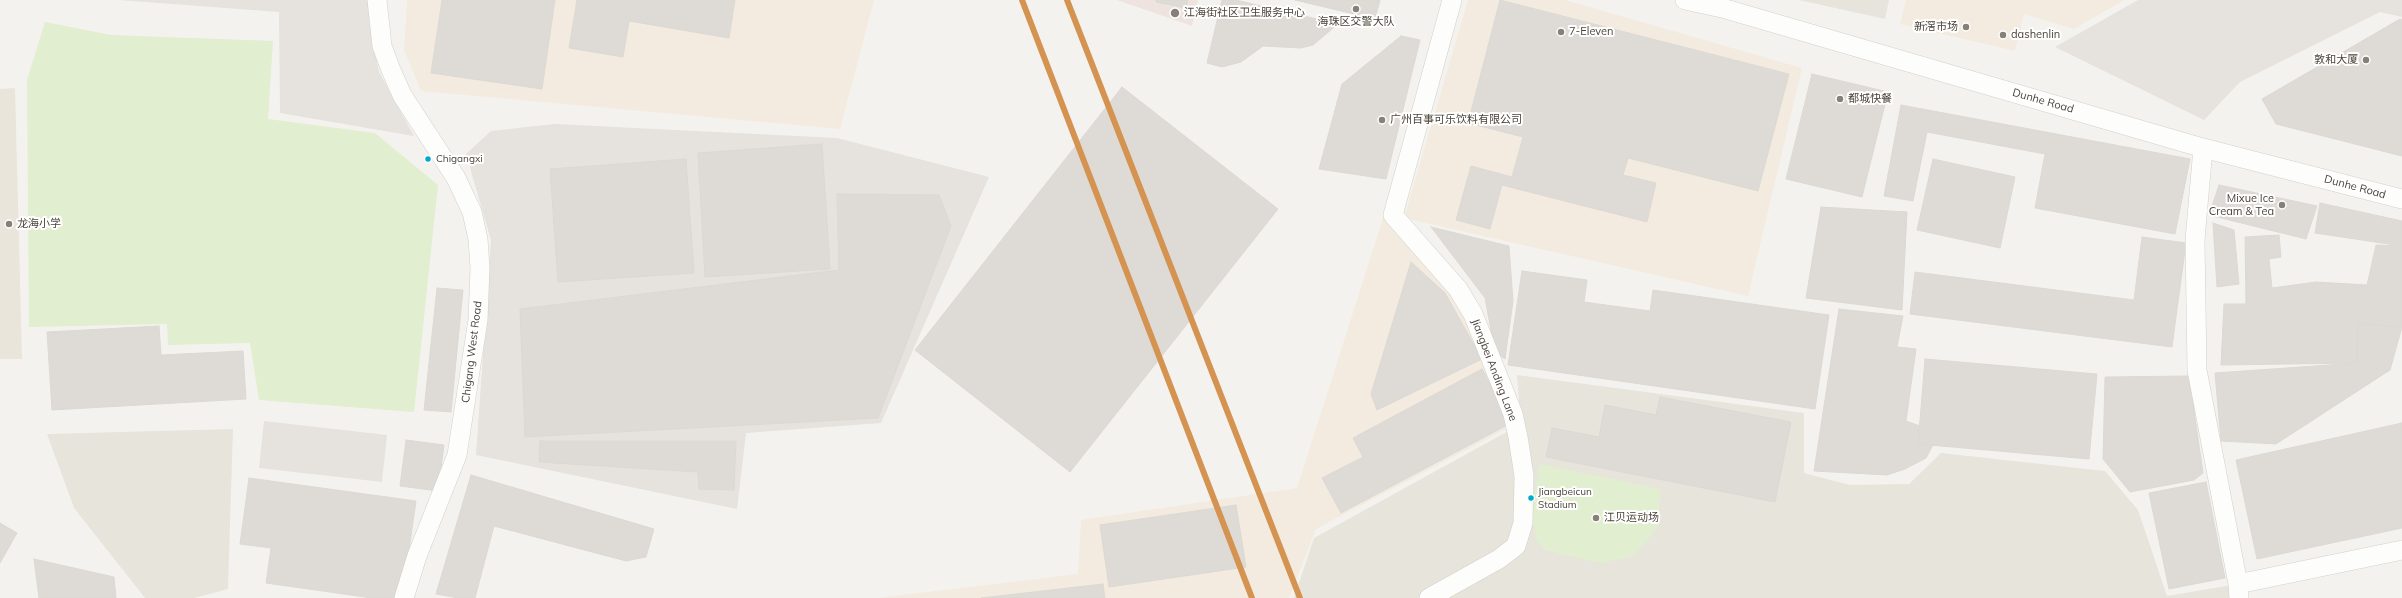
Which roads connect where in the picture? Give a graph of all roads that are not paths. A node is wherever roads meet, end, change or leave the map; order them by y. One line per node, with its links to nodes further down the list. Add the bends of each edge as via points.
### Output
1 (377, 0): 8 (street, Chigang West Road, via 382,46 402,95 456,178 472,212 478,239 480,268 478,320 457,455 417,556)
2 (1452, 0): 9 (street, Jiangbei Anding Lane, via 1393,215 1458,289 1473,314 1513,414 1523,458 1523,523 1516,546 1499,559)
3 (1685, 0): 4 (street, Dunhe Road, via 1722,8)
4 (2203, 148): 5 (street, Dunhe Road); 7 (street, via 2195,240 2197,370)
5 (2402, 199)
6 (2402, 550): 7 (street)
7 (2239, 591)
8 (404, 598)
9 (1429, 598)

